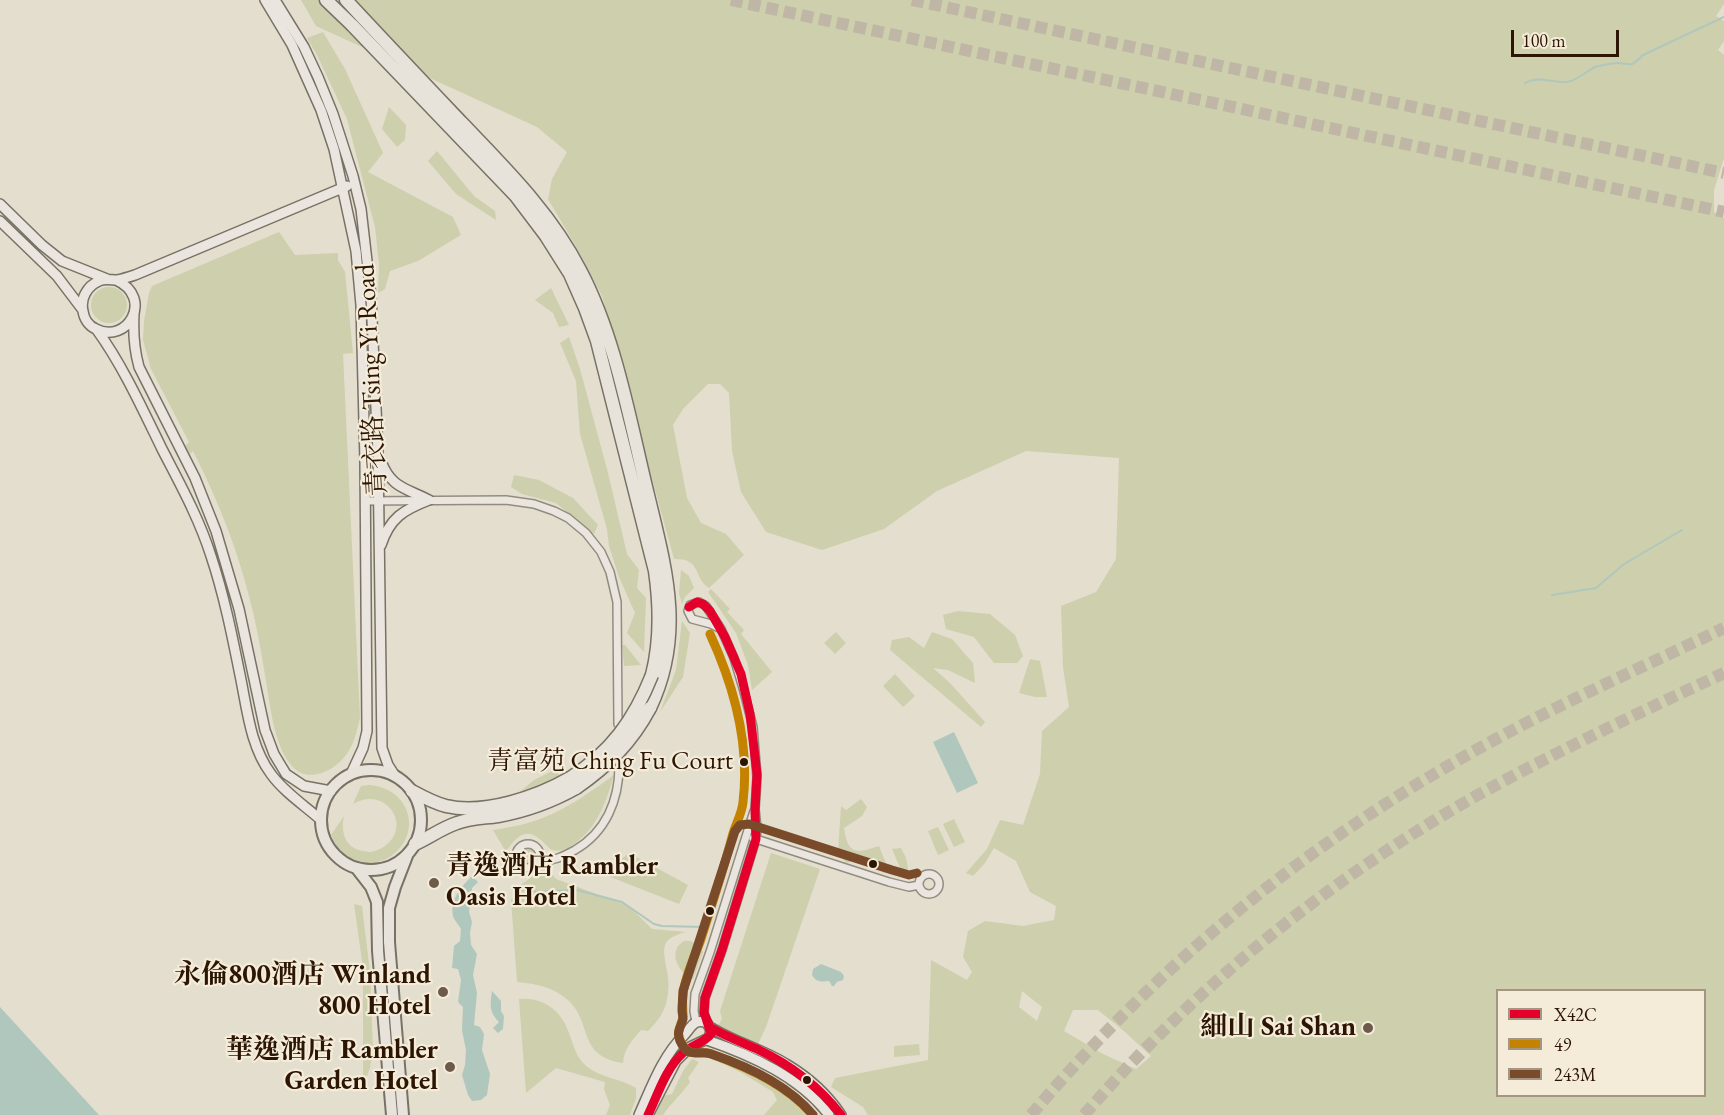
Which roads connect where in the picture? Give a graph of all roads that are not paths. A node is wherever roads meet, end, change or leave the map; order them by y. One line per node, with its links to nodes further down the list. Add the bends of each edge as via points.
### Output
1 (265, 0): 7 (main road, 青衣路 Tsing Yi Road, via 292,45 321,110)
2 (275, 0): 6 (main road, 青衣路 Tsing Yi Road, via 318,77)
3 (326, 0): 5 (highway)
4 (346, 0): 5 (highway)
5 (455, 124): 26 (highway, bridge, via 533,217 558,254 585,308 651,552 659,601 658,644 651,675 623,731); 26 (highway, bridge, via 510,172 543,211 590,291 609,341 666,568 671,632 662,680 650,708 621,751 593,777)
6 (354, 183): 7 (main road); 16 (main road, 青衣路 Tsing Yi Road, via 361,209 371,296)
7 (343, 187): 10 (main road); 18 (main road, 青衣路 Tsing Yi Road, via 356,251 361,305)
8 (0, 204): 11 (main road, via 62,261)
9 (0, 221): 13 (main road, via 57,276)
10 (135, 276): 11 (main road); 12 (main road)
11 (111, 279): 12 (main road); 13 (main road, via 98,281 85,292)
12 (130, 290): 14 (main road)
13 (82, 309): 15 (main road)
14 (134, 314): 15 (main road, via 123,328 114,332); 27 (main road, via 139,367 191,470 216,531 274,754 286,774 304,786)
15 (97, 330): 30 (main road, via 152,428 206,540 260,755 281,786)
16 (378, 453): 17 (main road, via 393,482); 19 (main road, 青衣路 Tsing Yi Road)
17 (429, 500): 19 (street); 20 (main road, via 396,518); 22 (street, via 534,504 568,518 586,533 610,572 616,602)
18 (365, 501): 19 (street); 24 (main road, 青衣路 Tsing Yi Road, via 367,730)
19 (378, 501): 20 (main road, 青衣路 Tsing Yi Road)
20 (378, 551): 25 (main road, 青衣路 Tsing Yi Road, via 382,748)
21 (721, 630): 21 (street, via 692,619 690,605 704,603); 29 (street, via 739,672 753,727)
22 (618, 724)
23 (619, 766): 35 (street, via 611,811 593,836 568,854)
24 (351, 774): 25 (main road, via 371,770); 27 (main road, 青衣路 Tsing Yi Road)
25 (395, 776): 28 (main road, 青衣路 Tsing Yi Road)
26 (573, 783): 28 (highway, via 521,799 469,808 445,806); 33 (highway, via 560,797 528,809 449,825)
27 (330, 791): 30 (main road)
28 (412, 791): 33 (main road, via 421,818)
29 (755, 809): 31 (street); 32 (street)
30 (321, 820): 36 (main road, via 323,836 331,851)
31 (746, 836): 32 (street); 38 (street, via 695,994)
32 (756, 839): 37 (street, via 889,882); 39 (street, via 705,998 704,1013)
33 (416, 844): 34 (main road)
34 (407, 856): 36 (main road, via 388,868); 41 (main road, via 389,908)
35 (539, 861)
36 (357, 869): 41 (main road, via 377,902 378,951)
37 (919, 885)
38 (693, 1025): 39 (main road, via 700,1021); 40 (main road, via 691,1036); 44 (main road, via 669,1052)
39 (709, 1025): 40 (main road, via 710,1036); 47 (main road, via 786,1064 813,1083)
40 (703, 1041): 45 (main road, via 676,1061); 46 (main road, via 738,1052 790,1079)
41 (396, 1092): 42 (main road); 43 (main road)
42 (392, 1115)
43 (403, 1115)
44 (639, 1115)
45 (648, 1115)
46 (829, 1115)
47 (841, 1115)

